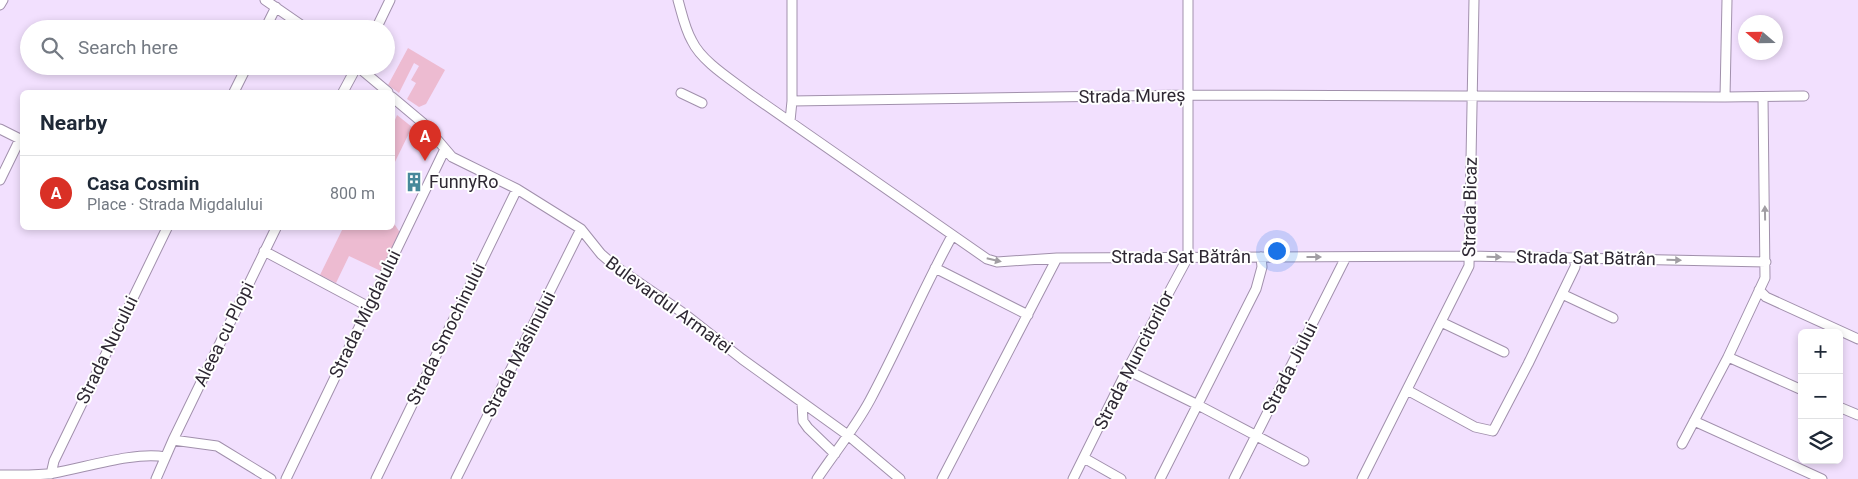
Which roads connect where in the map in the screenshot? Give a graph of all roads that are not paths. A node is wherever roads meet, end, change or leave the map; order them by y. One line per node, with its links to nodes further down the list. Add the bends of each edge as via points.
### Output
1 (3, 0): 9 (street)
2 (265, 0): 10 (street)
3 (390, 0): 13 (street)
4 (678, 0): 29 (street, Strada Sat Bătrân, via 692,42 703,55 750,94)
5 (792, 0): 27 (street)
6 (1188, 0): 21 (street, Strada Muncitorilor)
7 (1474, 0): 22 (street, Strada Bicaz)
8 (1727, 0): 25 (street)
9 (0, 5)
10 (276, 7): 11 (street); 12 (street)
11 (270, 20)
12 (294, 20)
13 (380, 20)
14 (242, 75): 17 (street)
15 (352, 75): 18 (street)
16 (368, 75): 19 (street)
17 (235, 90)
18 (344, 90)
19 (386, 90)
20 (681, 93): 28 (street)
21 (1188, 95): 22 (street, Strada Mureș); 27 (street, Strada Mureș); 42 (street, Strada Muncitorilor)
22 (1472, 96): 25 (street, Strada Mureș); 41 (street, Strada Bicaz)
23 (1804, 96): 24 (street, Strada Mureș)
24 (1763, 97): 25 (street, Strada Mureș); 47 (street, one-way to 24)
25 (1725, 98)
26 (395, 100): 33 (street, Bulevardul Armatei, via 423,123)
27 (792, 101): 29 (street)
28 (702, 102)
29 (790, 121): 39 (street, Strada Sat Bătrân)
30 (0, 129): 31 (street)
31 (20, 139)
32 (20, 141): 34 (street)
33 (445, 149): 35 (street, Bulevardul Armatei, via 452,157); 51 (street, Strada Migdalului)
34 (0, 180)
35 (517, 189): 36 (street, Bulevardul Armatei); 79 (street, Strada Smochinului)
36 (581, 229): 61 (street, Bulevardul Armatei, via 615,266); 80 (street, Strada Măslinului)
37 (166, 230): 74 (street, Strada Nucului, via 54,461)
38 (275, 230): 40 (street, Aleea cu Plopi)
39 (952, 236): 45 (street, Strada Sat Bătrân, one-way to 45, via 997,262); 48 (street)
40 (264, 252): 51 (street); 68 (street, Aleea cu Plopi)
41 (1469, 256): 44 (street, Strada Sat Bătrân); 46 (street, Strada Sat Bătrân, one-way to 46); 54 (street, Strada Bicaz, via 1469,266)
42 (1188, 257): 43 (street, Strada Sat Bătrân); 45 (street, Strada Sat Bătrân); 58 (street, Strada Muncitorilor)
43 (1261, 257): 44 (street, Strada Sat Bătrân, one-way to 44); 62 (street, via 1262,267 1256,289)
44 (1346, 257): 66 (street, Strada Jiului)
45 (1057, 258): 52 (street)
46 (1576, 258): 47 (street, Strada Sat Bătrân, one-way to 47); 50 (street)
47 (1766, 262): 49 (street, via 1765,278)
48 (935, 268): 52 (street); 67 (street, via 870,400)
49 (1759, 290): 55 (street, via 1766,298); 57 (street)
50 (1562, 294): 53 (street); 60 (street, via 1493,431 1475,427)
51 (368, 307): 78 (street, Strada Migdalului)
52 (1028, 315): 83 (street)
53 (1614, 318)
54 (1441, 322): 56 (street); 60 (street, Strada Bicaz)
55 (1858, 340)
56 (1504, 352)
57 (1728, 357): 59 (street); 65 (street)
58 (1127, 370): 62 (street); 72 (street, Strada Muncitorilor)
59 (1798, 388)
60 (1407, 390): 88 (street, Strada Bicaz)
61 (802, 403): 67 (street, Bulevardul Armatei); 70 (street, via 808,428)
62 (1198, 405): 66 (street); 86 (street)
63 (1843, 409): 64 (street)
64 (1858, 415)
65 (1694, 420): 69 (street); 89 (street)
66 (1256, 435): 73 (street); 87 (street, Strada Jiului)
67 (848, 436): 70 (street); 82 (street, Bulevardul Armatei)
68 (172, 440): 71 (street, Aleea cu Plopi); 77 (street, via 216,446)
69 (1682, 444)
70 (835, 454): 81 (street)
71 (165, 457): 74 (street, via 138,456); 76 (street, Aleea cu Plopi)
72 (1084, 458): 84 (street, Strada Muncitorilor); 85 (street)
73 (1304, 461)
74 (51, 474): 75 (street)
75 (0, 475)
76 (156, 479)
77 (271, 479)
78 (286, 479)
79 (376, 479)
80 (456, 479)
81 (818, 479)
82 (900, 479)
83 (942, 479)
84 (1073, 479)
85 (1121, 479)
86 (1160, 479)
87 (1234, 479)
88 (1362, 479)
89 (1822, 479)

